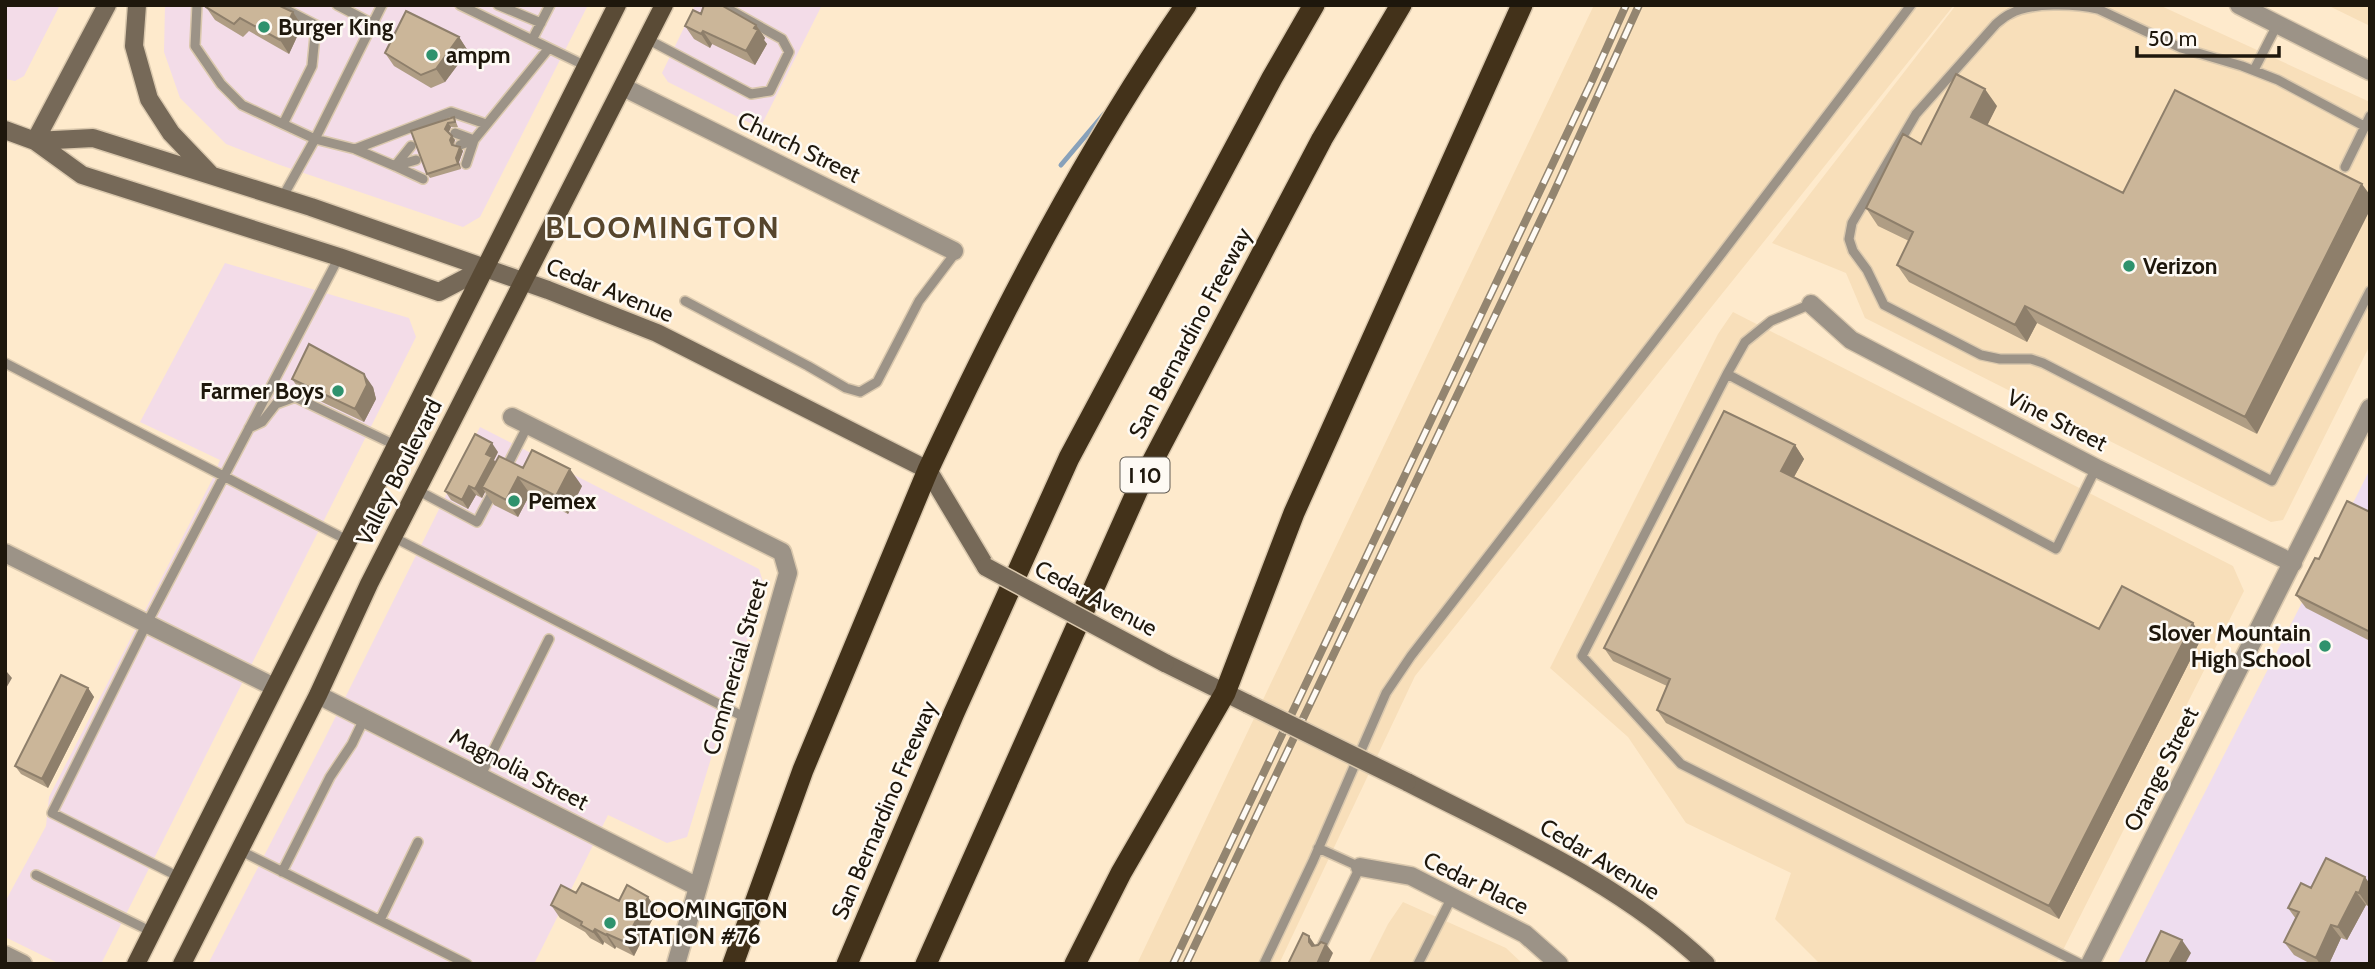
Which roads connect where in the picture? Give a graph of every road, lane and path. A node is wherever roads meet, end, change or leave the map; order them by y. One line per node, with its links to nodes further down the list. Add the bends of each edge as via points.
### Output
1 (107, 5): 37 (main road)
2 (137, 5): 45 (main road, via 134,46 149,99 171,133)
3 (197, 5): 30 (lane, via 195,46 221,84 242,105)
4 (277, 5): 30 (lane, via 316,25 312,66)
5 (337, 5): 20 (lane)
6 (382, 5): 20 (lane)
7 (460, 5): 23 (lane)
8 (498, 5): 19 (lane)
9 (550, 5): 19 (lane)
10 (617, 5): 25 (main road, Valley Boulevard)
11 (664, 5): 22 (main road, Valley Boulevard)
12 (721, 5): 22 (lane, via 782,39 789,52 770,91 751,93)
13 (1186, 5): 62 (highway, via 1137,76 1061,203)
14 (1314, 5): 96 (highway, San Bernardino Freeway, via 1069,458)
15 (1401, 5): 97 (highway, San Bernardino Freeway / I 10, via 1322,139 1138,489)
16 (1522, 5): 72 (highway, via 1294,513)
17 (1911, 5): 78 (lane, via 1411,656 1385,693)
18 (2238, 5): 21 (street)
19 (541, 23): 23 (lane)
20 (373, 24): 35 (lane)
21 (2277, 24): 26 (lane); 27 (street)
22 (647, 39): 28 (main road, Valley Boulevard)
23 (533, 40): 24 (lane)
24 (549, 48): 25 (lane); 31 (lane)
25 (586, 66): 50 (main road, Valley Boulevard)
26 (2254, 70): 32 (lane); 52 (lane, via 2181,48 2085,6 2027,7 2011,13 1916,114 1852,223 1849,239 1853,251 1884,305 1981,355 2043,363 2272,481)
27 (2370, 71)
28 (623, 87): 48 (street, Church Street); 51 (main road, Valley Boulevard)
29 (2370, 116): 32 (lane)
30 (284, 124): 35 (lane)
31 (486, 124): 36 (lane); 40 (lane, via 451,112)
32 (2364, 126): 44 (lane)
33 (5, 130): 37 (main road, Cedar Avenue)
34 (455, 133): 36 (lane)
35 (315, 139): 40 (lane); 47 (lane)
36 (474, 140): 38 (lane); 42 (lane)
37 (35, 141): 45 (main road, Cedar Avenue, via 93,138); 49 (main road, Cedar Avenue, via 82,176)
38 (460, 145)
39 (411, 146): 43 (lane)
40 (355, 149): 43 (lane)
41 (416, 160): 43 (lane)
42 (466, 164)
43 (395, 166): 46 (lane)
44 (2345, 167)
45 (213, 177): 47 (main road, Cedar Avenue)
46 (423, 179)
47 (282, 198): 50 (main road, Cedar Avenue)
48 (954, 251): 53 (lane, via 919,302 877,382 860,392)
49 (339, 257): 50 (main road, Cedar Avenue, via 439,292); 59 (lane)
50 (484, 269): 51 (main road, Cedar Avenue); 60 (main road, Valley Boulevard)
51 (522, 282): 62 (main road, Cedar Avenue, via 657,333); 64 (main road, Valley Boulevard)
52 (2370, 291)
53 (685, 301)
54 (1811, 303): 56 (lane, via 1771,321 1745,342); 61 (street, Vine Street, via 1851,340)
55 (5, 363): 63 (lane)
56 (1727, 374): 61 (lane, via 2056,549); 103 (lane, via 1582,656 1681,764)
57 (2370, 408): 68 (street, Orange Street)
58 (520, 421): 64 (lane, via 477,522); 74 (street, Commercial Street, via 782,552 788,573)
59 (248, 429): 60 (lane, via 262,422 276,404 295,397); 63 (lane)
60 (395, 445): 66 (main road, Valley Boulevard)
61 (2096, 468): 68 (street, Vine Street)
62 (928, 470): 72 (main road, Cedar Avenue, bridge, via 986,567); 95 (highway, via 803,770)
63 (224, 475): 66 (lane); 69 (lane)
64 (417, 490): 65 (main road, Valley Boulevard)
65 (393, 537): 73 (main road, Valley Boulevard); 74 (lane)
66 (347, 540): 71 (main road, Valley Boulevard)
67 (5, 553): 69 (street)
68 (2293, 563): 104 (street, Orange Street)
69 (147, 624): 71 (street); 83 (lane, via 52,813)
70 (549, 639): 76 (lane)
71 (274, 687): 83 (main road, Valley Boulevard)
72 (1225, 693): 98 (highway, via 1121,873); 102 (main road, Cedar Avenue, bridge, via 1576,869 1676,935)
73 (318, 695): 75 (street, Magnolia Street); 79 (main road, Valley Boulevard)
74 (746, 718): 84 (street, Commercial Street)
75 (364, 719): 76 (street, Magnolia Street); 81 (lane)
76 (480, 777): 84 (street, Magnolia Street)
77 (418, 842): 86 (lane)
78 (1318, 848): 80 (lane); 99 (lane)
79 (239, 850): 81 (lane); 92 (main road, Valley Boulevard)
80 (1360, 867): 85 (street, Cedar Place, via 1411,876); 88 (lane)
81 (282, 872): 86 (lane)
82 (36, 875): 87 (lane)
83 (179, 877): 87 (main road, Valley Boulevard)
84 (698, 887): 94 (street, Commercial Street)
85 (1452, 897): 100 (lane); 101 (street, Cedar Place, via 1525,934)
86 (380, 920): 93 (lane)
87 (152, 932): 91 (main road, Valley Boulevard)
88 (1321, 948)
89 (5, 955): 90 (street)
90 (23, 964)
91 (136, 964)
92 (182, 964)
93 (467, 964)
94 (676, 964)
95 (733, 964)
96 (847, 964)
97 (926, 964)
98 (1075, 964)
99 (1264, 964)
100 (1418, 964)
101 (1559, 964)
102 (1706, 964)
103 (2081, 964)
104 (2090, 964)

